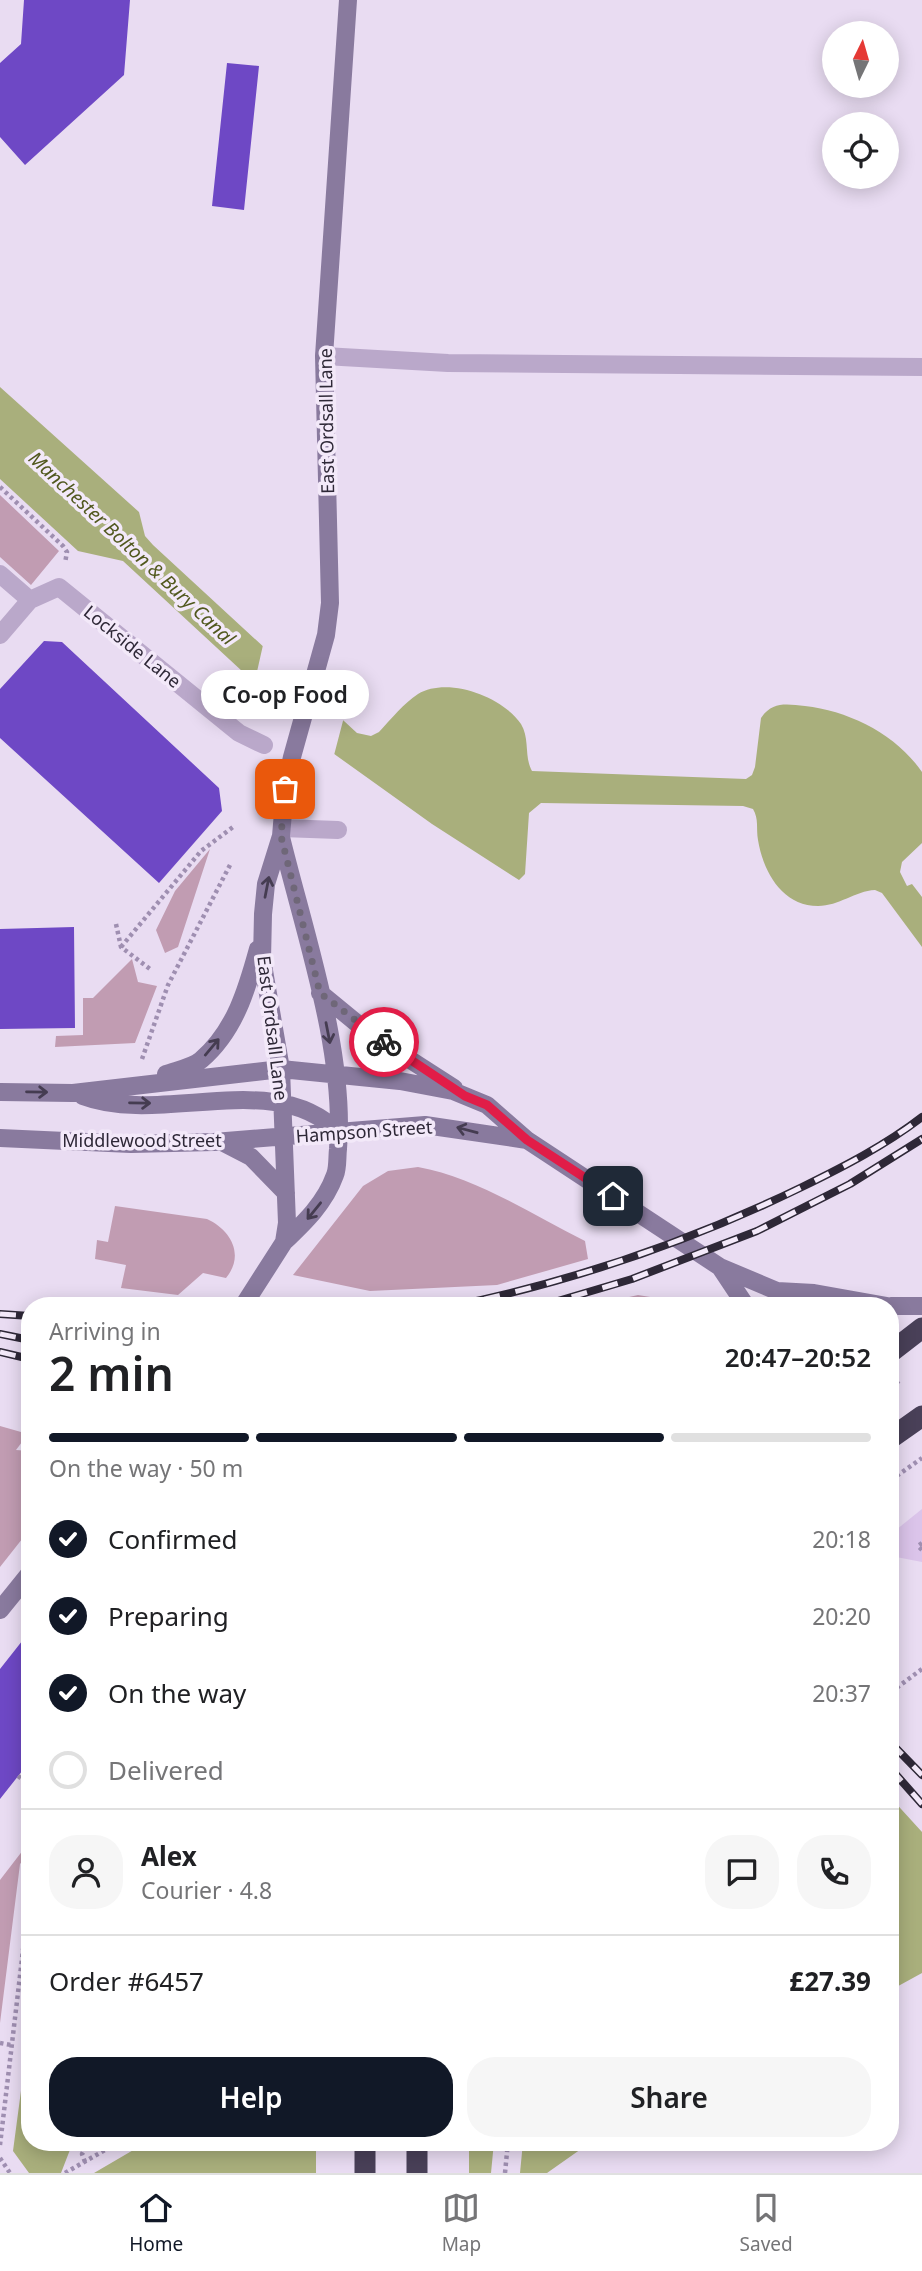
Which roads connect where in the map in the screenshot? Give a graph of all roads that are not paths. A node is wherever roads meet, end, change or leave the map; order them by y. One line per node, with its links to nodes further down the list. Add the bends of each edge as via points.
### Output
1 (348, 0): 2 (main road, East Ordsall Lane)
2 (324, 356): 3 (street, via 447,363); 9 (main road, East Ordsall Lane, via 330,603 326,635 285,789)
3 (922, 367)
4 (0, 574): 5 (street)
5 (30, 600): 6 (street); 7 (street, Lockside Lane, via 59,587 239,733)
6 (0, 635)
7 (264, 745)
8 (338, 830): 9 (street)
9 (281, 832): 10 (main road, East Ordsall Lane, one-way to 9, via 267,884); 11 (main road, East Ordsall Lane)
10 (261, 939): 12 (main road, East Ordsall Lane); 14 (main road, one-way to 10, via 200,1061 215,1045 246,994)
11 (320, 993): 13 (main road, East Ordsall Lane, one-way to 13); 17 (main road, via 370,1034)
12 (281, 1069): 13 (main road, Hampson Street); 14 (main road); 18 (main road, East Ordsall Lane)
13 (335, 1074): 17 (main road, Hampson Street, via 400,1080); 19 (main road, East Ordsall Lane)
14 (143, 1083): 16 (main road)
15 (0, 1092): 16 (main road, one-way to 16)
16 (74, 1093): 18 (main road, one-way to 18, via 114,1103)
17 (465, 1096): 22 (main road, Hampson Street, via 487,1105)
18 (282, 1103): 19 (main road, via 313,1111); 21 (main road, East Ordsall Lane)
19 (339, 1133): 21 (main road, Hampson Street); 22 (main road, Hampson Street, one-way to 19, via 425,1125); 25 (main road, East Ordsall Lane, one-way to 25, via 336,1173 317,1210)
20 (0, 1138): 23 (main road, Middlewood Street, via 131,1144)
21 (283, 1138): 23 (main road, Middlewood Street); 24 (main road, East Ordsall Lane)
22 (527, 1140): 26 (main road, Hampson Street)
23 (222, 1142): 24 (main road, via 251,1157)
24 (286, 1193): 25 (main road, East Ordsall Lane)
25 (284, 1242): 28 (main road, East Ordsall Lane)
26 (720, 1267): 27 (main road, Hampson Street); 29 (main road, Hampson Street)
27 (777, 1291): 30 (main road, Hampson Street); 31 (main road)
28 (249, 1297)
29 (740, 1297)
30 (784, 1297)
31 (837, 1297)
32 (899, 1306): 33 (main road)
33 (922, 1306)
34 (922, 1328): 35 (highway)
35 (899, 1346)
36 (922, 1416): 37 (highway)
37 (899, 1429)
38 (21, 1584): 39 (main road)
39 (0, 1610)
40 (365, 2151): 42 (highway)
41 (417, 2151): 43 (highway)
42 (365, 2173)
43 (417, 2173)

